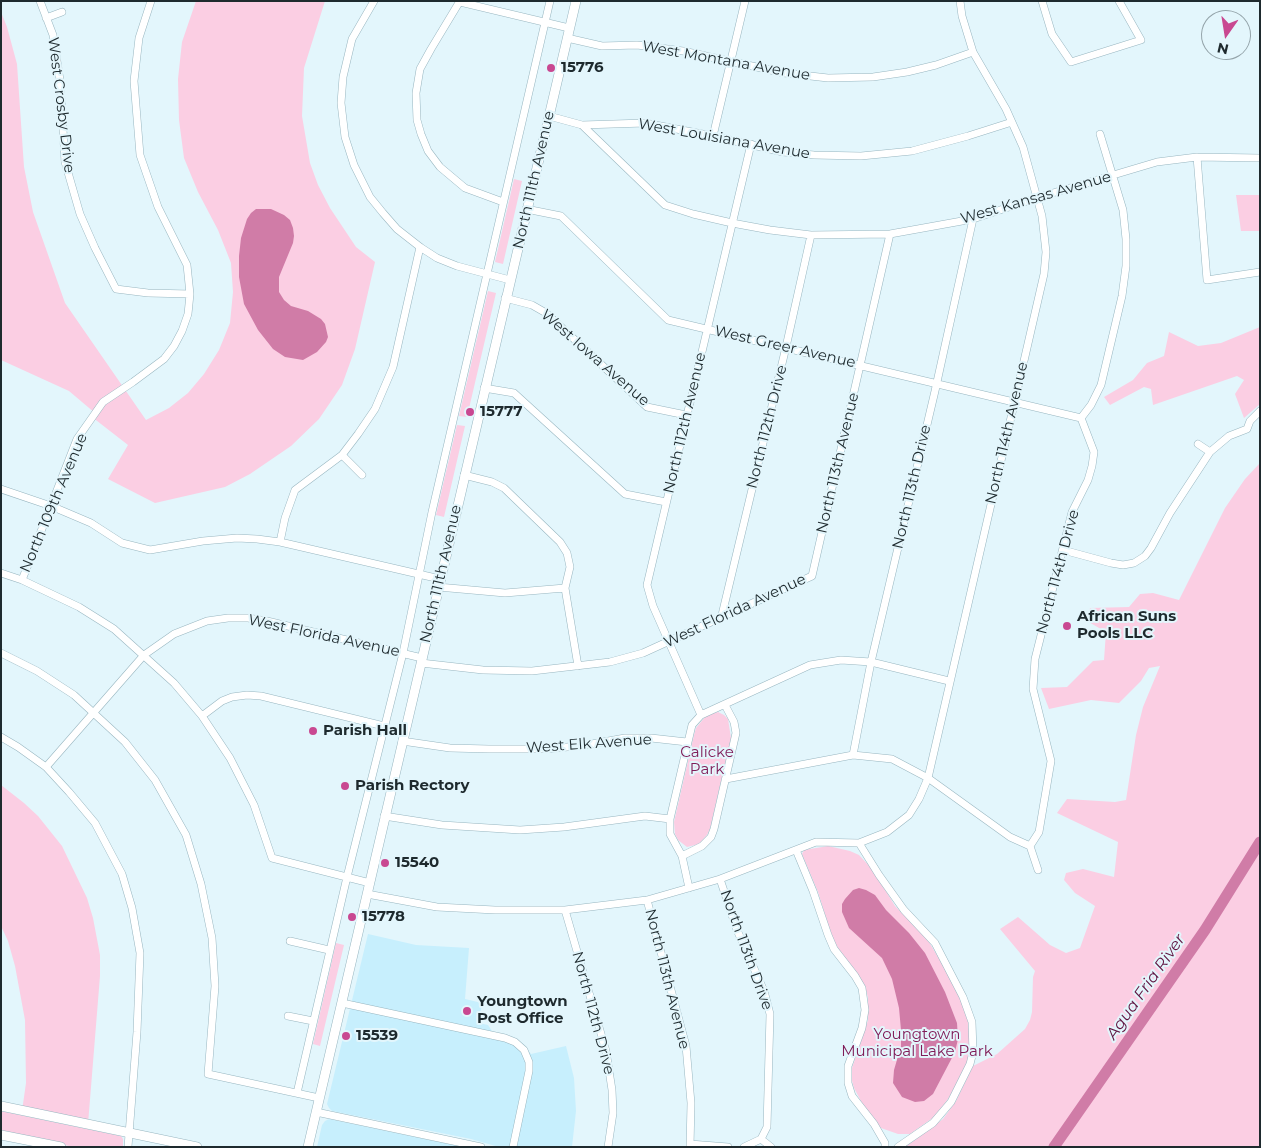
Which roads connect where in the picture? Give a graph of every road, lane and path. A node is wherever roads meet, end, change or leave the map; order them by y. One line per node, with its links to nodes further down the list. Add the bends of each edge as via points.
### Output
1 (40, 1): 12 (street, West Crosby Drive)
2 (151, 1): 38 (street, North 109th Avenue, via 139,38 134,81 140,155 158,207 187,265)
3 (374, 1): 34 (street, via 352,40 343,78 341,103 345,137 354,165 370,196 397,229)
4 (550, 1): 13 (street, North 111th Avenue)
5 (576, 1): 14 (street, North 111th Avenue)
6 (745, 1): 17 (street)
7 (960, 1): 16 (street, North 114th Avenue)
8 (1042, 1): 9 (street, via 1052,34 1071,62 1141,40)
9 (1119, 1)
10 (460, 2): 13 (street); 28 (street, via 420,69 416,93 421,134 440,167 465,188)
11 (62, 12): 12 (street, West Crosby Drive)
12 (46, 18): 38 (street, West Crosby Drive, via 53,35 60,80 65,162 80,214 95,248 116,288)
13 (545, 22): 14 (street); 28 (street, North 111th Avenue)
14 (569, 28): 15 (street, North 111th Avenue)
15 (567, 38): 17 (street, West Montana Avenue, via 602,46 637,44); 18 (street, North 111th Avenue)
16 (973, 52): 17 (street, West Montana Avenue, via 919,70 851,78 796,75); 19 (street, North 114th Avenue)
17 (732, 62): 22 (street)
18 (549, 116): 20 (street, West Kansas Avenue); 29 (street, North 111th Avenue)
19 (1012, 122): 23 (street, West Louisiana Avenue, via 912,151 861,156 783,152); 27 (street, North 114th Avenue, via 1023,147)
20 (582, 125): 22 (street, West Louisiana Avenue, via 645,123); 31 (street, West Kansas Avenue, via 665,205)
21 (1100, 134): 26 (street)
22 (712, 136): 23 (street, West Louisiana Avenue)
23 (751, 144): 31 (street, North 112th Avenue)
24 (1198, 157): 25 (street, West Kansas Avenue); 26 (street, West Kansas Avenue, via 1157,162); 35 (street, via 1207,280)
25 (1260, 158)
26 (1114, 176): 27 (street, West Kansas Avenue); 48 (street, via 1125,225 1125,280 1101,385)
27 (1036, 198): 30 (street, West Kansas Avenue); 45 (street, North 114th Avenue, via 1046,242 1046,264)
28 (503, 202): 36 (street, North 111th Avenue)
29 (526, 209): 37 (street, North 111th Avenue); 40 (street, West Greer Avenue, via 561,216 668,320)
30 (973, 219): 32 (street, West Kansas Avenue); 43 (street, North 113th Drive)
31 (732, 223): 33 (street, West Kansas Avenue); 40 (street, North 112th Avenue)
32 (890, 234): 33 (street, West Kansas Avenue); 42 (street, North 113th Avenue)
33 (811, 235): 41 (street, North 112th Drive)
34 (420, 247): 36 (street, via 437,258); 51 (street, via 393,368 375,409)
35 (1260, 272)
36 (487, 275): 37 (street); 60 (street, North 111th Avenue)
37 (510, 280): 39 (street, North 111th Avenue)
38 (190, 294): 56 (street, North 109th Avenue, via 188,314 174,346 164,359 103,402 77,439)
39 (506, 298): 44 (street, North 111th Avenue); 47 (street, West Iowa Avenue, via 532,304 546,313 647,407)
40 (707, 330): 41 (street, West Greer Avenue); 47 (street, North 112th Avenue)
41 (786, 347): 42 (street, West Greer Avenue); 65 (street, North 112th Drive)
42 (860, 364): 43 (street, West Greer Avenue); 61 (street, North 113th Avenue)
43 (937, 383): 45 (street, West Greer Avenue); 71 (street, North 113th Drive)
44 (484, 388): 53 (street, North 111th Avenue); 55 (street, via 514,393 625,494)
45 (1014, 402): 48 (street, West Greer Avenue); 73 (street, North 114th Avenue)
46 (1260, 411): 50 (street, via 1247,429 1228,436)
47 (686, 415): 55 (street, North 112th Avenue)
48 (1081, 418): 58 (street, North 114th Drive, via 1094,452 1088,480 1072,512)
49 (1198, 444): 50 (street)
50 (1210, 452): 58 (street, via 1145,556 1123,565)
51 (342, 455): 52 (street); 57 (street, via 295,490)
52 (362, 475)
53 (464, 475): 63 (street, North 111th Avenue); 64 (street, via 504,488 560,542 570,567)
54 (1, 489): 56 (street)
55 (666, 502): 66 (street, North 112th Avenue, via 647,585)
56 (50, 506): 57 (street, via 91,523 122,543 150,550 237,538); 62 (street, North 109th Avenue)
57 (280, 542): 60 (street)
58 (1063, 550): 89 (street, North 114th Drive, via 1035,659 1033,690 1052,761 1040,832)
59 (1, 572): 62 (street)
60 (420, 574): 63 (street); 68 (street, North 111th Avenue)
61 (812, 576): 65 (street, West Florida Avenue)
62 (22, 580): 69 (street, via 79,607 114,629)
63 (439, 583): 64 (street, via 504,593); 70 (street, North 111th Avenue)
64 (565, 588): 72 (street)
65 (721, 619): 66 (street, West Florida Avenue)
66 (668, 642): 72 (street, West Florida Avenue, via 610,662); 76 (street, North 112th Avenue)
67 (1, 653): 75 (street, via 74,695)
68 (403, 653): 69 (street, West Florida Avenue, via 266,621 238,618 207,621 174,634); 70 (street, West Florida Avenue); 78 (street, North 111th Avenue)
69 (144, 655): 75 (street, West Florida Avenue); 77 (street)
70 (421, 660): 72 (street, West Florida Avenue, via 484,670 532,671); 80 (street, North 111th Avenue)
71 (871, 662): 73 (street); 74 (street, via 841,660 810,665); 82 (street, North 113th Drive)
72 (578, 666)
73 (949, 681): 84 (street, North 114th Avenue)
74 (724, 705): 76 (street); 85 (street, via 736,732)
75 (94, 713): 83 (street, West Florida Avenue); 105 (street, via 125,742 155,780 186,835 201,884 212,938 215,986 208,1074)
76 (701, 715): 81 (street, via 692,725)
77 (202, 716): 78 (street, via 222,701 247,695); 93 (street, via 230,758 254,805 272,858)
78 (384, 726): 93 (street, North 111th Avenue)
79 (1, 737): 83 (street)
80 (402, 741): 81 (street, West Elk Avenue, via 450,748 490,749 548,749 625,738); 86 (street, North 111th Avenue)
81 (687, 742): 87 (street)
82 (853, 755): 84 (street, via 892,759); 85 (street)
83 (46, 767): 109 (street, via 95,823 122,874 132,908 140,952 138,1032)
84 (928, 778): 88 (street, North 114th Avenue, via 909,815 887,832); 89 (street, via 1010,837)
85 (726, 779): 91 (street, via 711,837 702,846)
86 (384, 816): 87 (street, via 450,826 520,830 645,816); 95 (street, North 111th Avenue)
87 (670, 819): 91 (street, via 670,834)
88 (859, 843): 90 (street, via 824,842); 125 (street, via 904,910 935,943 963,996 973,1028 970,1064 951,1102 933,1124)
89 (1030, 846): 92 (street)
90 (796, 850): 94 (street); 124 (street, via 834,949 862,988 865,1010 848,1066 848,1083 852,1096 874,1124)
91 (682, 856): 96 (street)
92 (1038, 870)
93 (347, 877): 95 (street); 101 (street, North 111th Avenue)
94 (720, 879): 96 (street); 111 (street, North 113th Drive, via 770,1014 767,1127)
95 (370, 882): 97 (street, North 111th Avenue)
96 (689, 888): 98 (street)
97 (367, 894): 99 (street, via 437,907); 102 (street, North 111th Avenue)
98 (647, 900): 99 (street); 113 (street, North 113th Avenue, via 686,1046 691,1103)
99 (565, 910): 120 (street, North 112th Drive, via 606,1051 613,1113)
100 (290, 941): 101 (street)
101 (330, 950): 104 (street, North 111th Avenue)
102 (342, 1003): 106 (street, North 111th Avenue); 119 (street, via 515,1042 524,1050 529,1071)
103 (288, 1016): 104 (street)
104 (313, 1021): 105 (street, North 111th Avenue)
105 (297, 1093): 106 (street)
106 (319, 1098): 108 (street, North 111th Avenue)
107 (1, 1106): 109 (street)
108 (316, 1112): 112 (street); 117 (street, North 111th Avenue)
109 (129, 1133): 115 (street); 116 (street)
110 (1, 1135): 114 (street)
111 (761, 1139): 122 (street); 123 (street)
112 (465, 1145): 118 (street)
113 (690, 1145): 121 (street)
114 (61, 1147)
115 (128, 1147)
116 (197, 1147)
117 (308, 1147)
118 (481, 1147)
119 (513, 1147)
120 (608, 1147)
121 (728, 1147)
122 (744, 1147)
123 (771, 1147)
124 (885, 1147)
125 (898, 1147)

